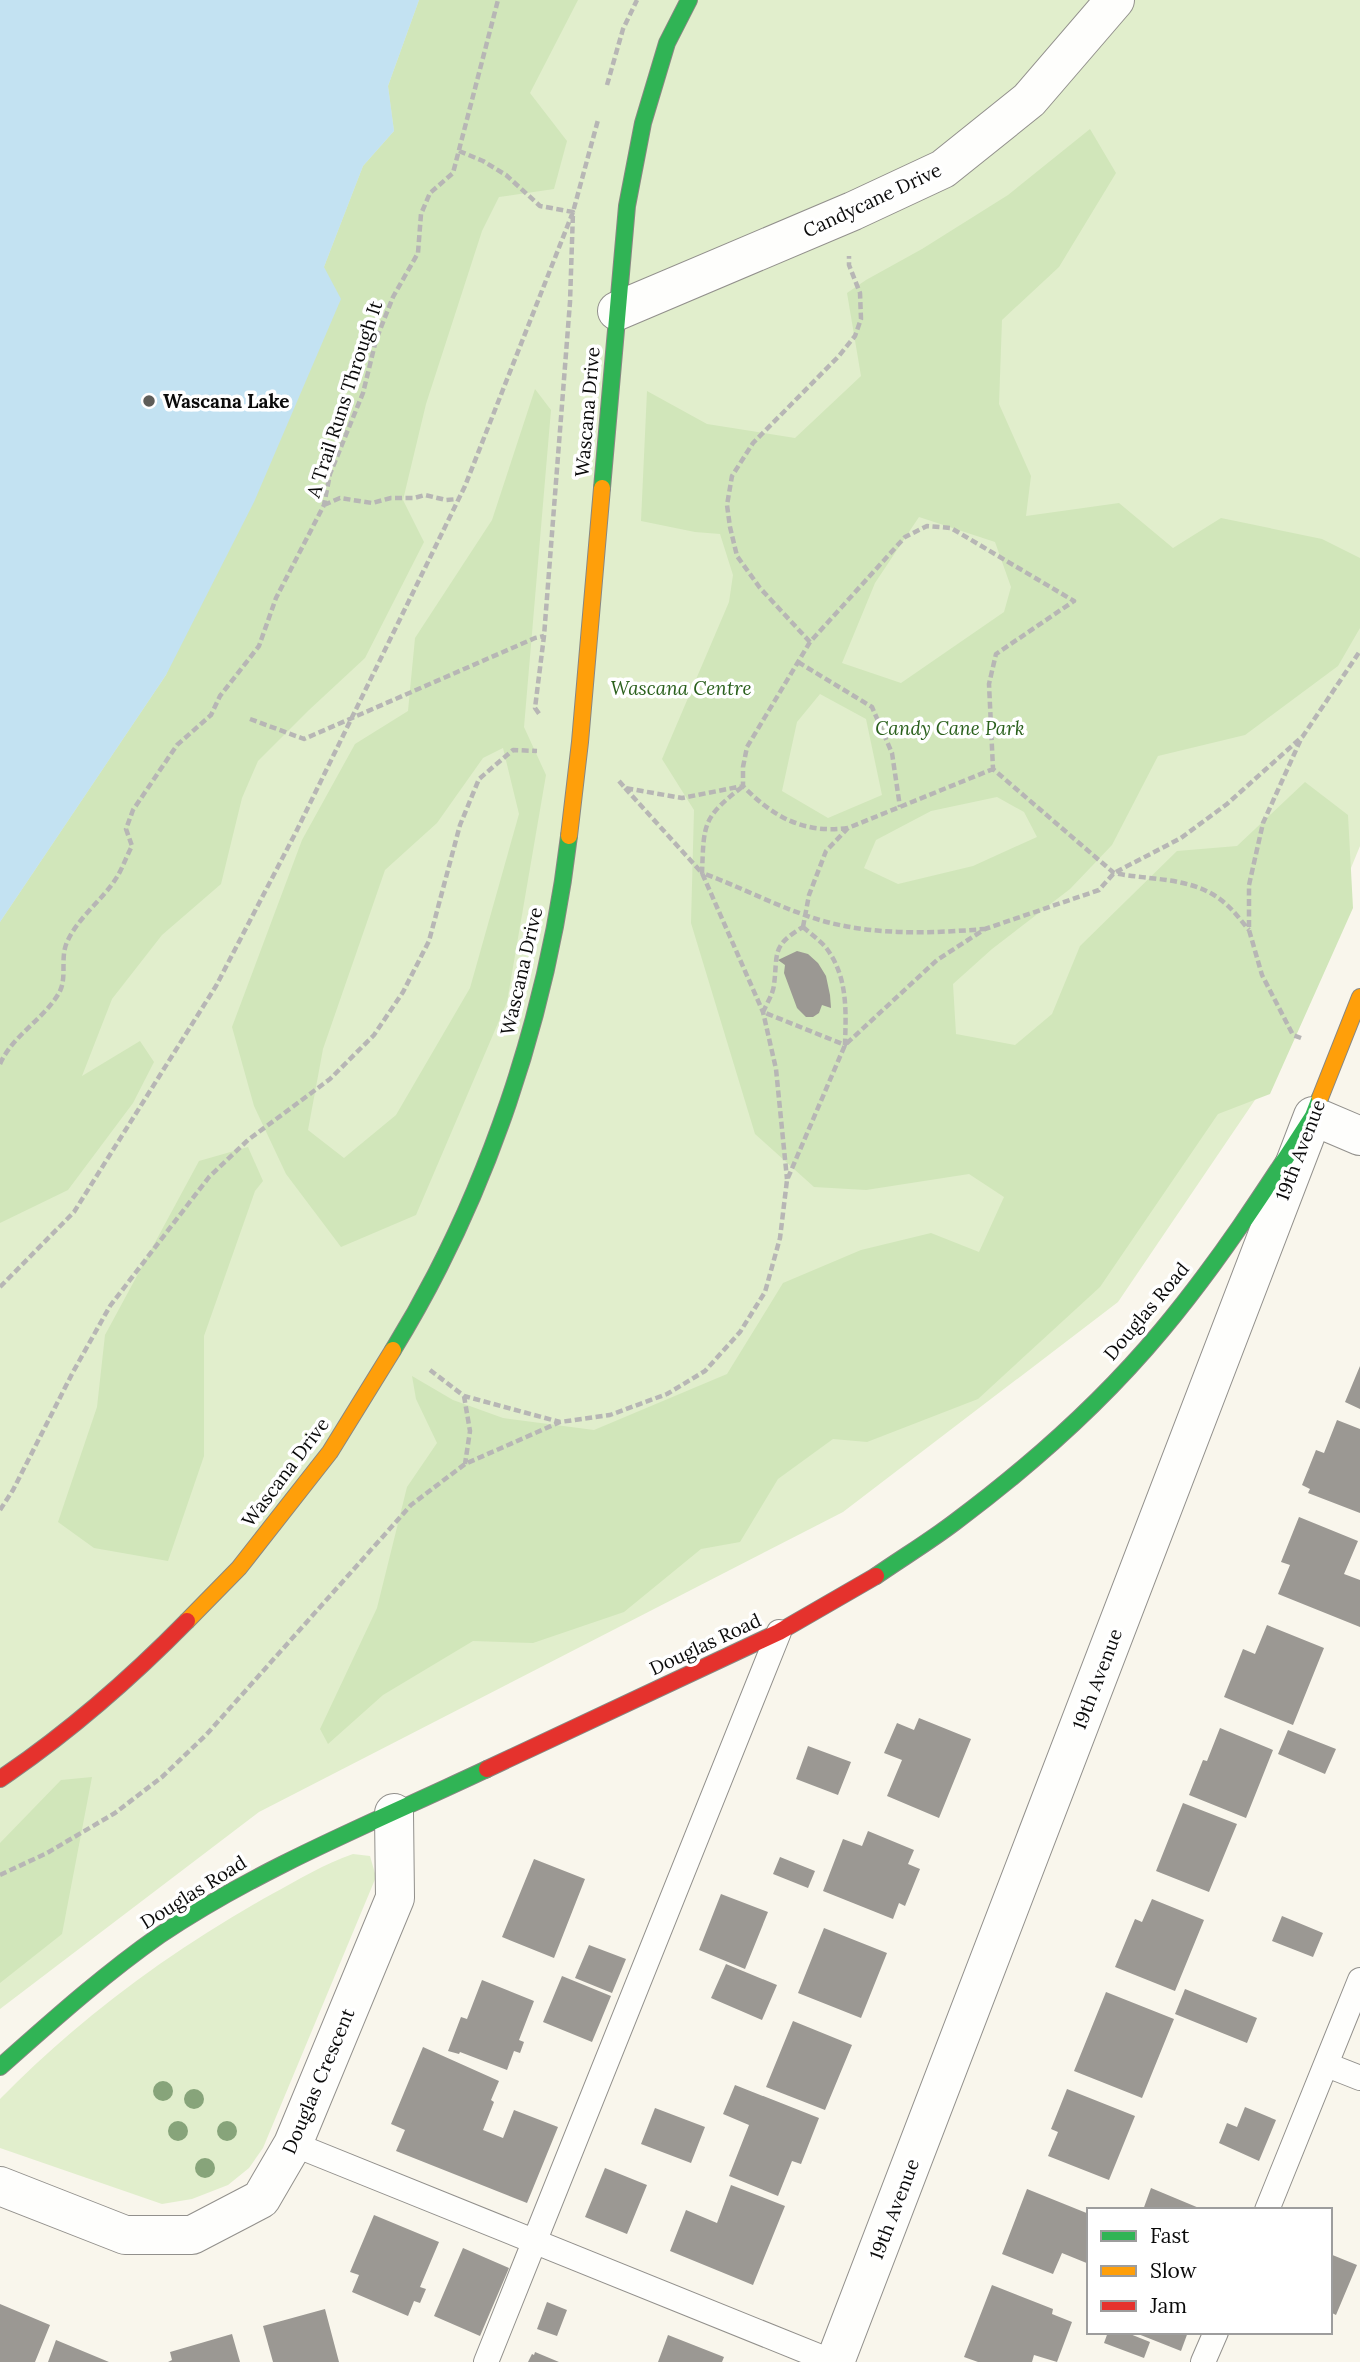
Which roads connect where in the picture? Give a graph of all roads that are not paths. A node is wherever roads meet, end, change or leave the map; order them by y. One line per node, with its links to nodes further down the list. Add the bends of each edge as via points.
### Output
1 (689, 0): 3 (street, Wascana Drive, via 667,43 643,123 627,206)
2 (1115, 0): 3 (street, Candycane Drive, via 1028,100 943,169)
3 (617, 311): 8 (street, Wascana Drive, via 564,880 534,1019 493,1145 454,1240 330,1452 239,1568 141,1668 47,1747)
4 (1360, 997): 5 (street, 19th Avenue)
5 (1313, 1116): 6 (street); 7 (street, Douglas Road, via 1234,1236 1162,1330 1102,1394 1032,1460 955,1522 868,1581); 20 (street, 19th Avenue)
6 (1360, 1136)
7 (779, 1632): 9 (street, Douglas Road); 17 (lane)
8 (0, 1779)
9 (394, 1813): 12 (street, Douglas Road, via 257,1877 161,1934 82,1994); 14 (street, Douglas Crescent, via 395,1898)
10 (1360, 1980): 11 (lane)
11 (1327, 2065): 13 (lane); 16 (lane)
12 (0, 2067)
13 (1360, 2078)
14 (293, 2144): 15 (street, Douglas Crescent, via 261,2199 192,2235 125,2235); 17 (lane)
15 (0, 2186)
16 (1268, 2208)
17 (536, 2241): 19 (lane); 20 (lane)
18 (1215, 2334): 21 (lane)
19 (486, 2362)
20 (834, 2362)
21 (1203, 2362)

